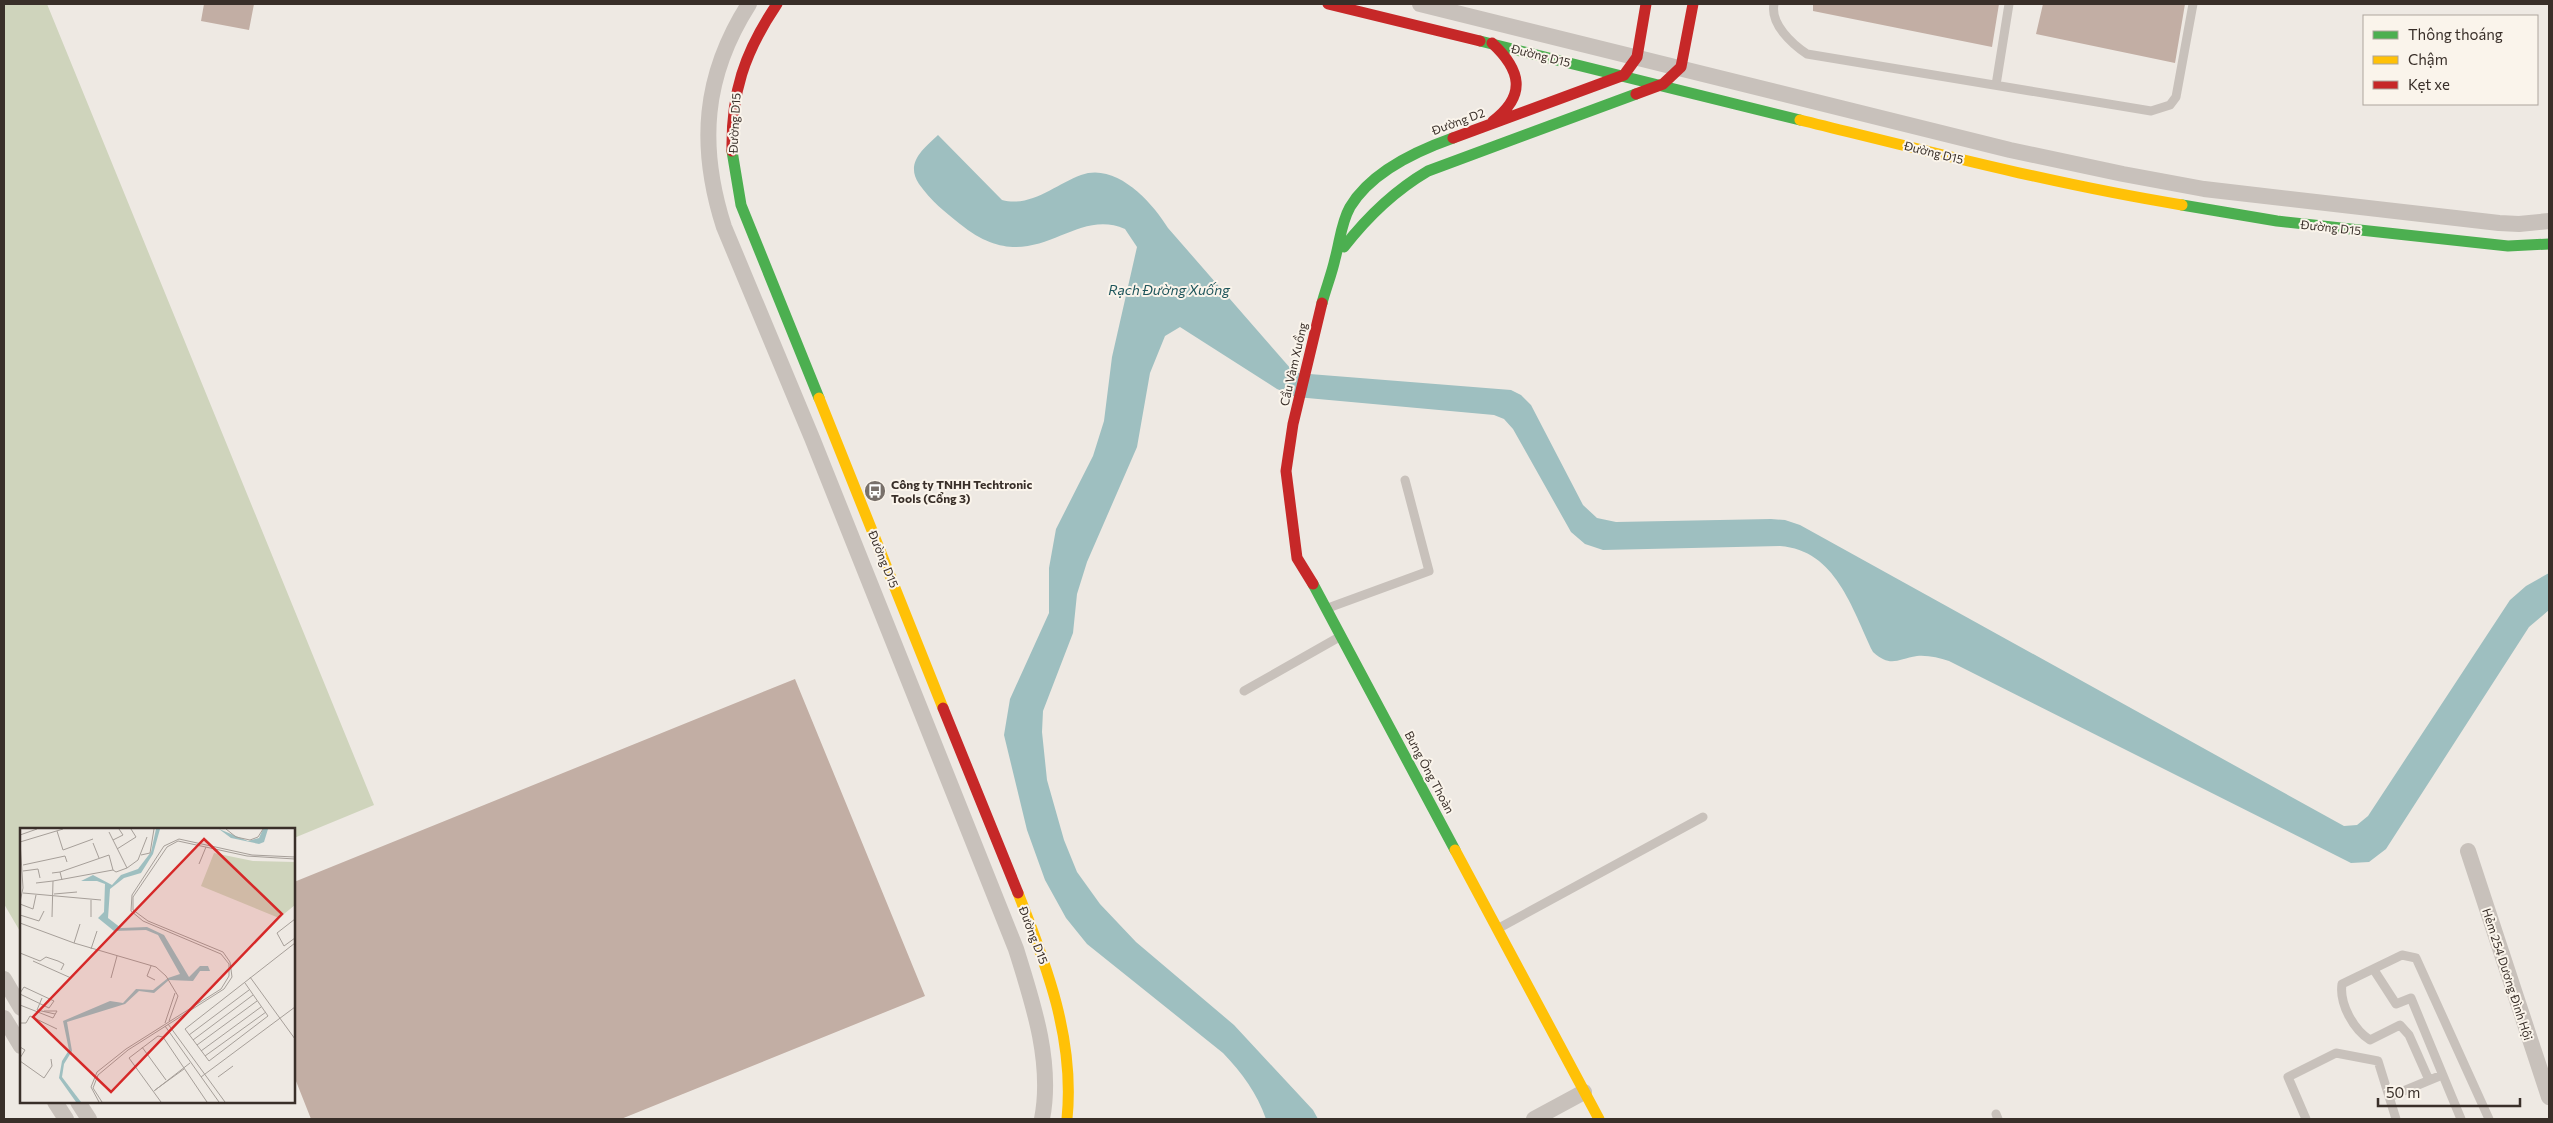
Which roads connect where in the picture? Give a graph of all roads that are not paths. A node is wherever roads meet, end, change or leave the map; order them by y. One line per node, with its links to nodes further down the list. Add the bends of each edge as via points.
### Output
1 (749, 4): 23 (street, Đường D15, via 727,43 712,92 707,119 710,173 724,226)
2 (777, 4): 22 (street, Đường D15, via 754,39 735,92 730,146 741,205)
3 (1328, 4): 10 (street, Đường D15)
4 (1420, 4): 11 (street, Đường D15)
5 (1646, 4): 11 (street)
6 (1693, 4): 12 (street)
7 (1774, 4): 15 (lane, via 1779,26 1807,54)
8 (2009, 4): 15 (lane)
9 (2193, 4): 15 (lane, via 2176,97 2161,109 2151,111)
10 (1492, 43): 13 (street, Đường D15); 16 (street, via 1514,69 1516,92 1506,112)
11 (1637, 57): 12 (street, Đường D15); 13 (street)
12 (1681, 67): 14 (street); 17 (street, Đường D15, via 2010,150 2141,178 2499,223)
13 (1624, 75): 14 (street, Đường D15); 16 (street, Đường D2)
14 (1663, 84): 18 (street, Đường D15, via 2006,170 2125,196 2287,222 2508,246); 19 (street, Đường D2, via 1415,178 1392,192 1363,220)
15 (1996, 85)
16 (1487, 125): 19 (street, Đường D2, via 1422,149 1375,179 1350,208)
17 (2549, 221)
18 (2549, 244)
19 (1335, 260): 20 (street, Đường D2)
20 (1319, 311): 21 (street, Cầu Vàm Xuồng)
21 (1293, 424): 25 (street, Bưng Ông Thoàn, via 1286,471 1298,558)
22 (833, 429): 23 (street); 46 (street, Đường D15, via 1053,987 1066,1047 1070,1100)
23 (812, 438): 45 (street, Đường D15, via 1016,949 1045,1064)
24 (1405, 480): 25 (lane, via 1429,570)
25 (1327, 608): 26 (street, Bưng Ông Thoàn)
26 (1342, 636): 27 (lane); 30 (street, Bưng Ông Thoàn)
27 (1244, 691)
28 (1703, 817): 30 (lane)
29 (2468, 850): 40 (street, Hẻm 254 Dương Đình Hội)
30 (1498, 929): 38 (street, Bưng Ông Thoàn)
31 (2374, 970): 36 (lane, via 2396,1004 2411,998); 37 (lane, via 2342,984 2340,994 2358,1032 2370,1040 2400,1025 2409,1035); 52 (lane, via 2402,955 2416,958)
32 (4, 980): 33 (street)
33 (20, 1006)
34 (4, 1018): 35 (street)
35 (20, 1044)
36 (2442, 1075): 37 (lane); 51 (lane)
37 (2429, 1080): 39 (lane)
38 (1584, 1092): 47 (street); 48 (street, Bưng Ông Thoàn)
39 (2389, 1097): 49 (lane, via 2378,1062 2336,1054 2288,1077); 50 (lane)
40 (2549, 1097)
41 (56, 1103): 43 (street)
42 (79, 1103): 44 (street)
43 (66, 1119)
44 (89, 1119)
45 (1042, 1119)
46 (1067, 1119)
47 (1534, 1119)
48 (1599, 1119)
49 (2306, 1119)
50 (2396, 1119)
51 (2460, 1119)
52 (2490, 1119)

